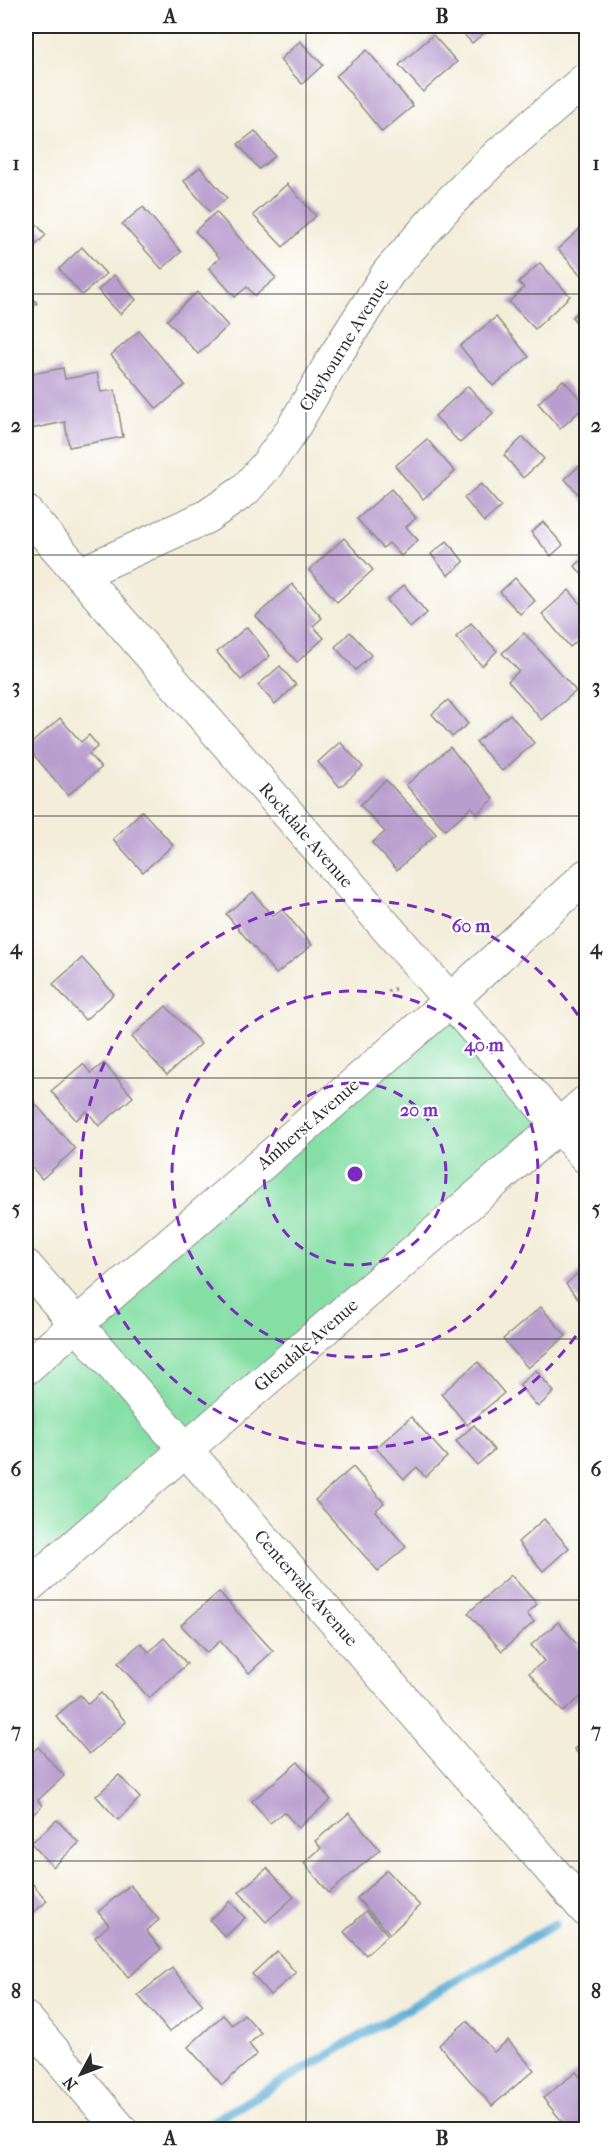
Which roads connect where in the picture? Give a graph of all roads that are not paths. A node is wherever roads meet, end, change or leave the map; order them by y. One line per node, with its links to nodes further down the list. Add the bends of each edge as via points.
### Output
1 (586, 79): 3 (street, Claybourne Avenue, via 498,154 388,273 290,433 244,491 206,517)
2 (26, 512): 3 (street, Rockdale Avenue)
3 (80, 574): 5 (street, Rockdale Avenue)
4 (586, 876): 5 (street, Amherst Avenue)
5 (451, 1000): 7 (street, Rockdale Avenue); 10 (street, Amherst Avenue)
6 (586, 1102): 7 (street, Glendale Avenue)
7 (559, 1123): 8 (street, Rockdale Avenue); 12 (street, Glendale Avenue)
8 (586, 1157)
9 (26, 1266): 10 (street, Centervale Avenue)
10 (75, 1324): 11 (street, Amherst Avenue); 12 (street, Centervale Avenue)
11 (26, 1368)
12 (186, 1450): 13 (street, Glendale Avenue); 14 (street, Centervale Avenue)
13 (26, 1588)
14 (586, 1910)
15 (26, 2019): 16 (street)
16 (121, 2130)

